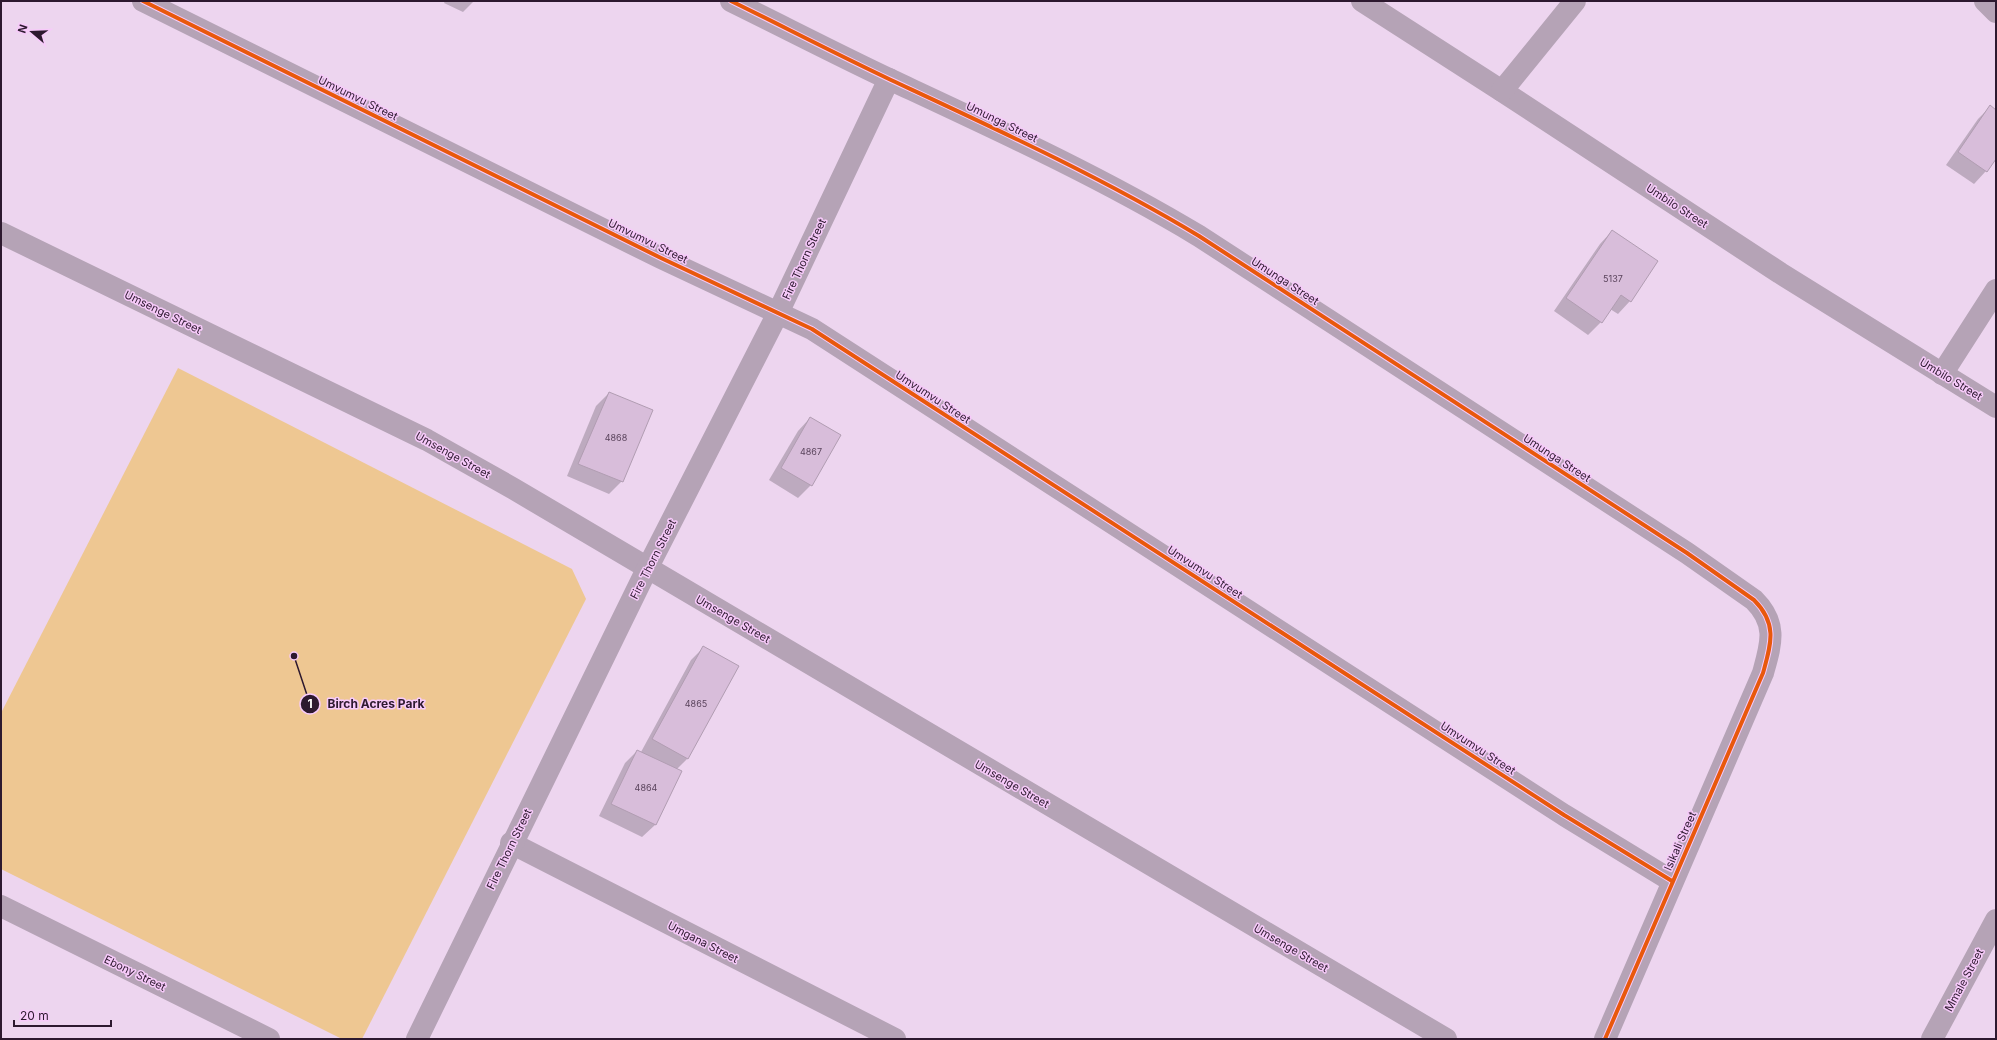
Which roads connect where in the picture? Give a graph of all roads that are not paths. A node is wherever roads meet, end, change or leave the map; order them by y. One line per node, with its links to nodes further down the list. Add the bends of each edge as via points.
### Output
1 (143, 1): 11 (street, Umvumvu Street, via 661,258)
2 (731, 1): 7 (street, Umunga Street)
3 (1362, 1): 8 (street, Umbilo Street)
4 (1575, 1): 8 (street)
5 (1985, 1): 6 (street)
6 (1996, 12)
7 (889, 79): 11 (street, Fire Thorn Street); 15 (street, Umunga Street, via 1128,194 1206,241 1680,549 1754,600 1762,608 1770,626)
8 (1502, 90): 12 (street, Umbilo Street, via 1774,269)
9 (1, 233): 14 (street, Umsenge Street, via 427,440)
10 (1996, 290): 12 (street)
11 (778, 313): 14 (street, Fire Thorn Street); 17 (street, Umvumvu Street, via 822,335 1564,815)
12 (1942, 374): 13 (street, Umbilo Street)
13 (1996, 407)
14 (647, 569): 16 (street, Fire Thorn Street); 23 (street, Umsenge Street)
15 (1770, 648): 17 (street, Isikali Street, via 1763,673)
16 (511, 844): 21 (street, Fire Thorn Street); 22 (street, Umgana Street)
17 (1672, 881): 24 (street, Isikali Street)
18 (1, 906): 20 (street, Ebony Street)
19 (1996, 920): 25 (street, Mmale Street)
20 (269, 1039)
21 (417, 1039)
22 (895, 1039)
23 (1446, 1039)
24 (1605, 1039)
25 (1932, 1039)

